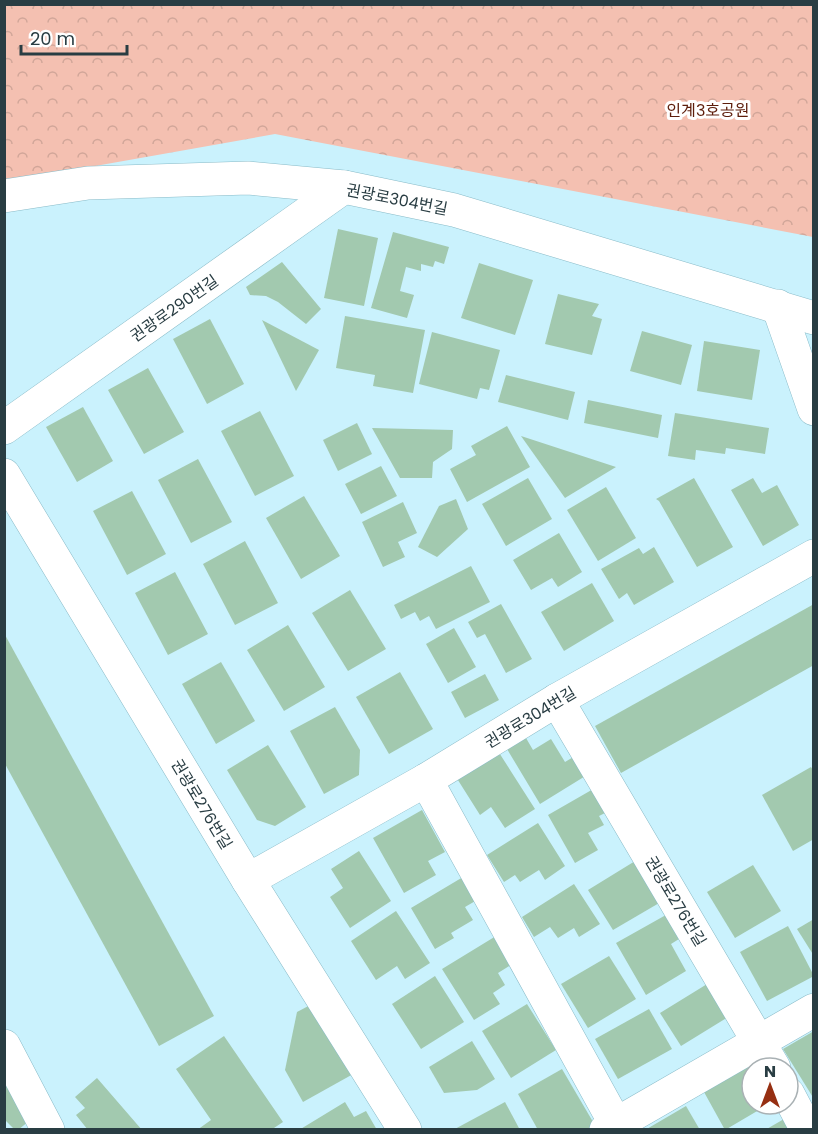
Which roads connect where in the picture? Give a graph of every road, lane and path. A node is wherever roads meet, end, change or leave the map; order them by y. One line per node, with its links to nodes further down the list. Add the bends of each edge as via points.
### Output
1 (344, 187): 2 (street, 권광로304번길, via 248,178 87,183); 3 (street, 권광로304번길, via 454,210); 6 (street, 권광로290번길)
2 (4, 196)
3 (778, 306): 4 (street, 권광로304번길); 5 (street)
4 (813, 318)
5 (813, 409)
6 (4, 428)
7 (4, 475): 11 (street, 권광로276번길)
8 (813, 556): 9 (street, 권광로304번길)
9 (557, 700): 10 (street, 권광로304번길); 14 (street, 권광로276번길)
10 (426, 780): 11 (street, 권광로304번길); 16 (street)
11 (248, 880): 18 (street, 권광로276번길)
12 (813, 1010): 14 (street)
13 (4, 1046): 17 (street)
14 (766, 1054): 16 (street)
15 (800, 1116): 19 (street)
16 (613, 1128)
17 (48, 1130)
18 (405, 1130)
19 (807, 1130)

